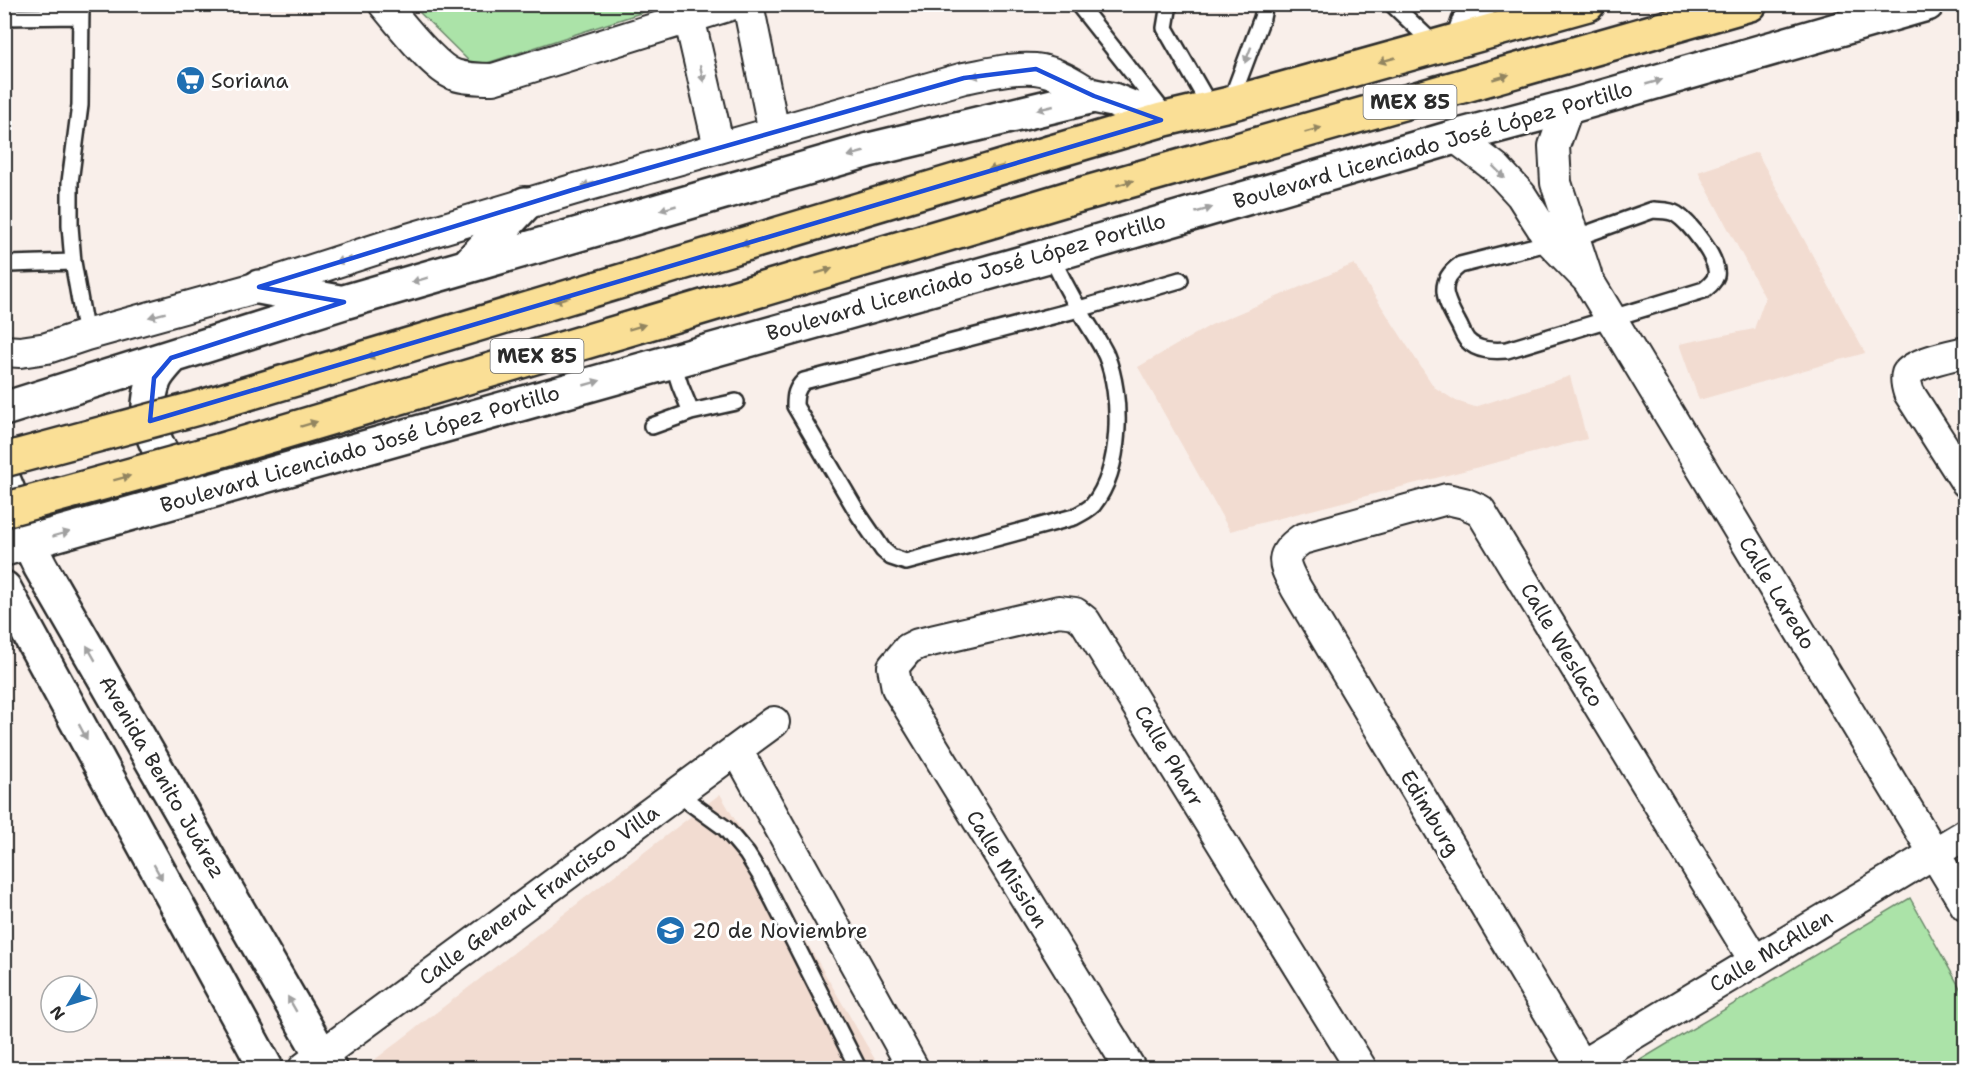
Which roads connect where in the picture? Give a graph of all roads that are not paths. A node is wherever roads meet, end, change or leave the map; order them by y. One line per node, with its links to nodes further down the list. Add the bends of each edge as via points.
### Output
1 (384, 4): 14 (street, via 432,60 453,75 474,79 493,79)
2 (734, 4): 14 (street)
3 (748, 4): 20 (street)
4 (1078, 4): 19 (lane)
5 (1170, 4): 17 (lane, via 1165,28)
6 (1264, 4): 17 (lane, one-way to 17, via 1262,18)
7 (1392, 4): 15 (lane)
8 (1480, 4): 15 (street)
9 (1588, 4): 15 (highway, MEX 85)
10 (1750, 4): 47 (highway, Boulevard Licenciado José López Portillo / MEX 85, one-way to 10, bridge, via 222,450 1069,198)
11 (1927, 4): 18 (street, Boulevard Licenciado José López Portillo, one-way to 11)
12 (81, 10): 13 (lane); 27 (lane, via 80,105 70,182)
13 (4, 17)
14 (689, 17): 22 (street, one-way to 22)
15 (1450, 42): 17 (highway, MEX 85, one-way to 17)
16 (1094, 96): 19 (street); 20 (street, one-way to 20, via 1036,69 1012,70 943,84); 28 (street, one-way to 28, via 869,150)
17 (1220, 106): 19 (highway, MEX 85)
18 (1568, 107): 21 (street, Boulevard Licenciado José López Portillo); 24 (street, Calle Laredo, via 1554,146)
19 (1165, 119): 43 (highway, MEX 85, one-way to 43, bridge, via 205,406)
20 (774, 132): 22 (street)
21 (1455, 137): 24 (street, Calle Laredo, one-way to 24, via 1496,168); 25 (street, Boulevard Licenciado José López Portillo, one-way to 21)
22 (719, 147): 23 (street, one-way to 23)
23 (525, 204): 28 (street); 30 (street, one-way to 30)
24 (1563, 240): 33 (street, Calle Laredo); 33 (lane, via 1653,210 1674,212 1687,222 1716,265 1712,284 1704,290); 33 (lane, via 1460,265 1450,272 1445,285 1446,300 1467,339 1489,351 1507,350)
25 (1051, 255): 32 (lane); 38 (street, Boulevard Licenciado José López Portillo)
26 (4, 262): 27 (lane)
27 (73, 262): 34 (lane)
28 (467, 266): 31 (street, one-way to 31)
29 (1180, 280): 32 (lane)
30 (259, 287): 31 (street); 34 (street, one-way to 34)
31 (344, 302): 37 (street)
32 (1079, 309): 32 (lane, via 1106,355 1117,407 1111,468 1092,507 1074,518 906,562 882,550 795,406 798,388 804,381)
33 (1610, 318): 56 (street, Calle Laredo)
34 (86, 335): 35 (street, via 47,348)
35 (4, 351)
36 (1965, 352): 45 (street, via 1919,366 1906,376 1909,393)
37 (171, 358): 40 (street); 46 (street, via 154,378 148,407 152,436 166,462 189,481)
38 (672, 360): 41 (lane); 46 (street, Boulevard Licenciado José López Portillo, one-way to 38)
39 (736, 402): 41 (lane)
40 (4, 410)
41 (691, 412): 42 (lane)
42 (652, 426)
43 (4, 460)
44 (4, 481): 48 (street, Avenida Benito Juárez)
45 (1965, 482)
46 (217, 490): 48 (street, Boulevard Licenciado José López Portillo, one-way to 46)
47 (4, 510)
48 (17, 546): 59 (street, Avenida Benito Juárez, one-way to 48)
49 (1284, 557): 58 (street, Calle Weslaco, via 1302,539 1424,504 1446,499 1480,510); 60 (street, Edimburg, via 1296,588)
50 (4, 588): 61 (street, one-way to 61)
51 (893, 667): 64 (street, Calle Mission, via 897,688); 65 (street, Calle Pharr, via 908,649 918,644 1059,611 1080,616 1091,628)
52 (774, 722): 53 (street, Calle General Francisco Villa)
53 (737, 750): 54 (street, Calle General Francisco Villa); 63 (street)
54 (678, 794): 59 (street, Calle General Francisco Villa); 62 (lane, via 725,828 747,854)
55 (1965, 834): 56 (street, Calle McAllen)
56 (1934, 853): 57 (street, Calle Laredo); 58 (street, Calle McAllen)
57 (1965, 906)
58 (1754, 960): 60 (street, Calle McAllen)
59 (318, 1064)
60 (1579, 1067)
61 (266, 1068)
62 (858, 1068)
63 (913, 1068)
64 (1130, 1068)
65 (1360, 1068)

